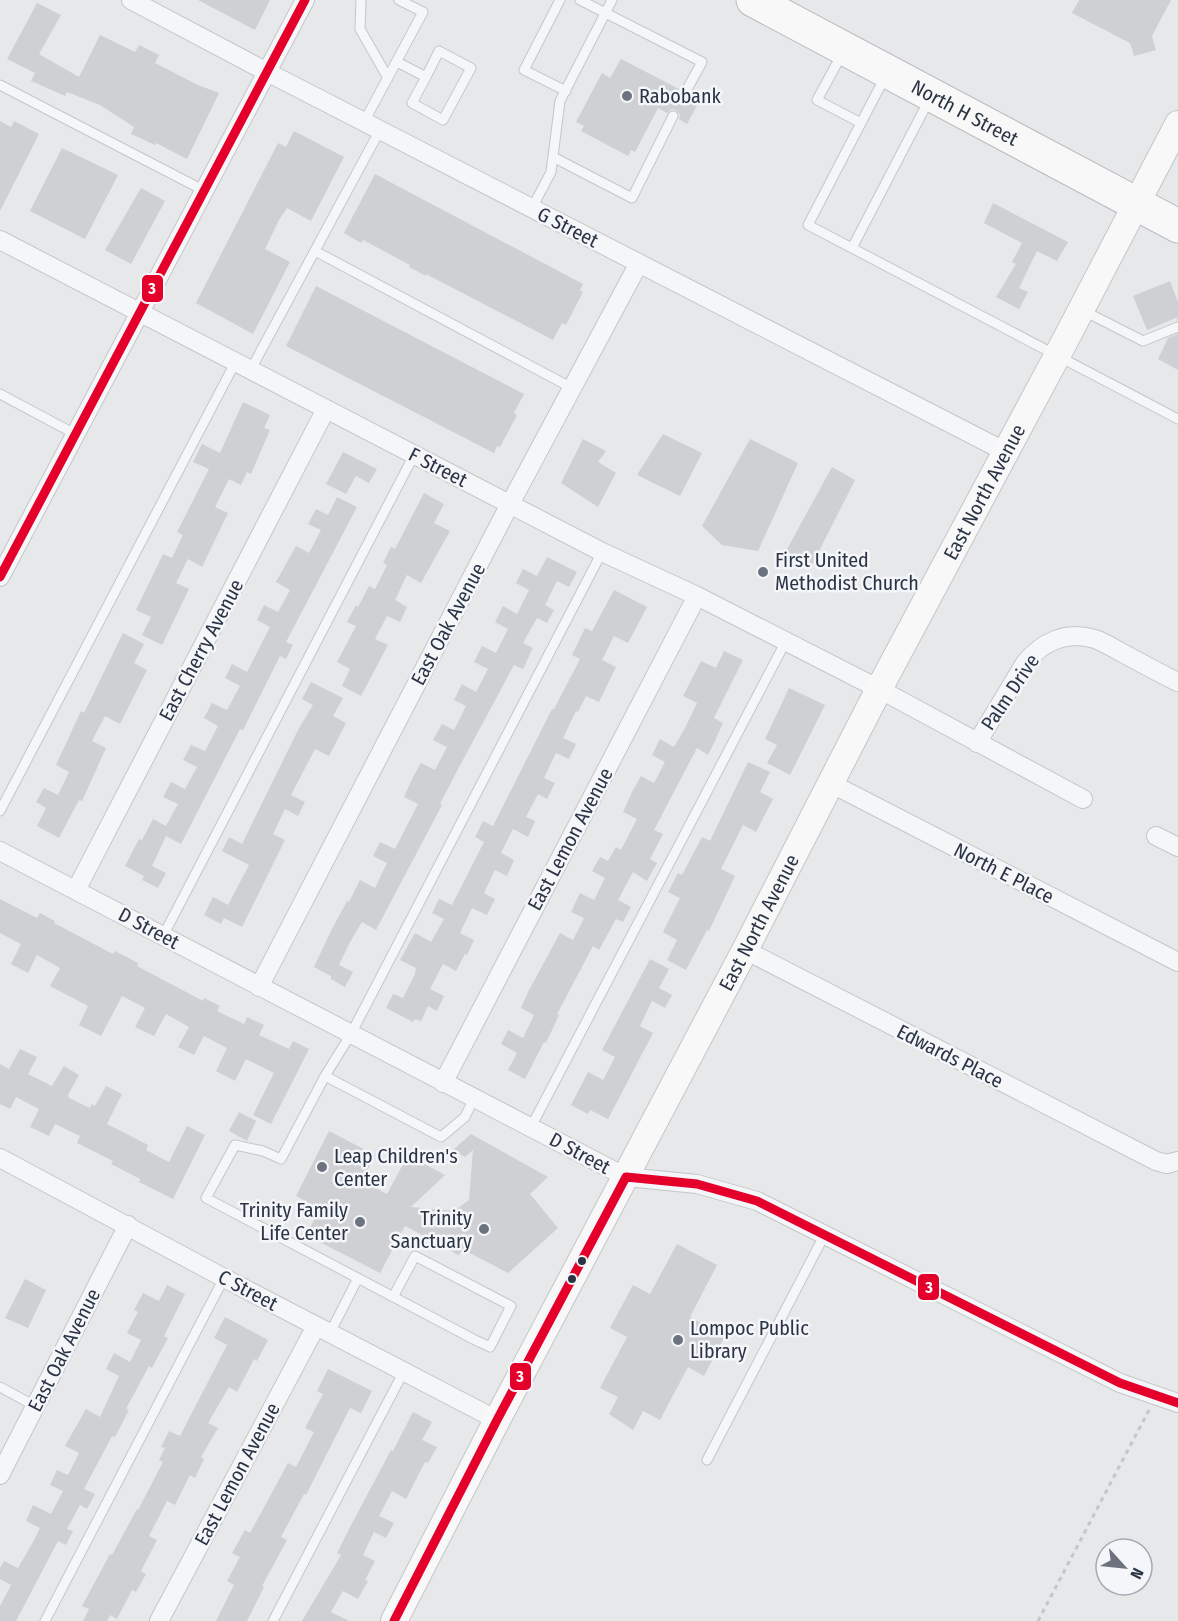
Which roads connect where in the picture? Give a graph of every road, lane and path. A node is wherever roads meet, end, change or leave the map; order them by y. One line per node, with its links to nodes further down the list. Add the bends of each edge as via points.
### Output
1 (131, 0): 12 (street, G Street)
2 (304, 0): 12 (street)
3 (361, 0): 15 (lane, via 360,29)
4 (399, 0): 11 (lane, via 423,12)
5 (560, 0): 17 (lane, via 524,69)
6 (580, 0): 9 (lane)
7 (612, 0): 9 (lane)
8 (769, 4): 10 (highway, North H Street)
9 (606, 13): 17 (lane); 18 (lane, via 702,62)
10 (844, 49): 13 (highway, North H Street); 21 (lane, via 818,100)
11 (397, 62): 14 (lane); 15 (lane)
12 (267, 72): 23 (street, G Street); 25 (street)
13 (888, 72): 19 (highway, North H Street); 21 (lane)
14 (426, 77): 14 (lane, via 439,51 471,68 443,120 412,103)
15 (388, 78): 23 (lane)
16 (0, 85): 25 (lane)
17 (566, 91): 24 (lane, via 560,101)
18 (685, 93)
19 (931, 95): 27 (highway, North H Street); 30 (lane)
20 (673, 116): 24 (lane, via 632,198)
21 (861, 123): 30 (lane, via 808,225)
22 (1178, 124): 27 (street, East North Avenue)
23 (372, 126): 26 (street, G Street); 31 (lane)
24 (553, 157): 26 (lane)
25 (203, 190): 34 (street)
26 (532, 208): 32 (street, G Street)
27 (1132, 215): 28 (highway, North H Street); 33 (street, East North Avenue)
28 (1178, 226)
29 (0, 240): 34 (street, F Street)
30 (852, 248): 36 (lane)
31 (315, 251): 37 (lane); 38 (lane)
32 (639, 263): 38 (street, East Oak Avenue); 43 (street, G Street)
33 (1081, 310): 35 (lane, via 1143,341); 36 (street, East North Avenue)
34 (138, 313): 37 (street, F Street); 42 (street)
35 (1178, 327)
36 (1057, 356): 41 (lane); 43 (street, East North Avenue)
37 (242, 367): 40 (street, F Street); 56 (lane)
38 (572, 388): 45 (street, East Oak Avenue)
39 (0, 394): 42 (lane)
40 (326, 409): 44 (street, F Street); 60 (street, East Cherry Avenue)
41 (1178, 419)
42 (75, 434): 46 (street)
43 (1006, 452): 52 (street, East North Avenue)
44 (414, 454): 45 (street, F Street); 61 (lane)
45 (510, 504): 47 (street, F Street); 64 (street, East Oak Avenue)
46 (6, 550): 48 (street)
47 (602, 552): 49 (street, F Street); 65 (lane)
48 (0, 577)
49 (697, 596): 50 (street, F Street); 67 (street, East Lemon Avenue)
50 (786, 641): 52 (street, F Street); 69 (lane)
51 (1178, 682): 53 (street, Palm Drive, via 1095,639 1074,636 1054,640 1045,643 1025,663)
52 (879, 689): 53 (street, Palm Drive); 54 (street, East North Avenue)
53 (977, 743): 55 (street, Palm Drive)
54 (830, 783): 62 (street, East North Avenue); 63 (street, North E Place)
55 (1083, 799)
56 (0, 811)
57 (1156, 836): 58 (street)
58 (1178, 847)
59 (0, 851): 60 (street, D Street)
60 (76, 890): 61 (street, D Street)
61 (164, 936): 64 (street, D Street)
62 (745, 950): 71 (street, Edwards Place, via 1156,1161); 72 (street, East North Avenue)
63 (1178, 962)
64 (259, 987): 65 (street, D Street)
65 (351, 1034): 66 (lane); 67 (street, D Street)
66 (325, 1076): 68 (lane, via 441,1137 465,1117); 76 (lane, via 280,1159 263,1150 235,1145 206,1198)
67 (444, 1083): 68 (street, D Street)
68 (474, 1098): 69 (street, D Street)
69 (531, 1127): 72 (street, D Street)
70 (0, 1158): 73 (street, C Street)
71 (1178, 1161)
72 (626, 1177): 74 (street, D Street, via 697,1185 757,1201); 84 (street, East North Avenue)
73 (128, 1225): 75 (street, C Street); 83 (street, East Oak Avenue)
74 (825, 1234): 81 (street, D Street, via 1120,1383); 85 (lane)
75 (224, 1278): 78 (street, C Street); 87 (lane)
76 (358, 1278): 77 (lane); 78 (lane)
77 (393, 1297): 77 (lane, via 489,1347 511,1306 414,1256)
78 (323, 1330): 79 (street, C Street); 88 (street, East Lemon Avenue)
79 (404, 1371): 84 (street, C Street); 89 (lane)
80 (0, 1388): 83 (lane)
81 (1156, 1396): 82 (street, D Street); 91 (path)
82 (1178, 1403)
83 (35, 1406): 86 (street, East Oak Avenue)
84 (497, 1420): 90 (street, East North Avenue)
85 (707, 1460)
86 (0, 1475)
87 (45, 1621)
88 (159, 1621)
89 (273, 1621)
90 (394, 1621)
91 (1038, 1621)

